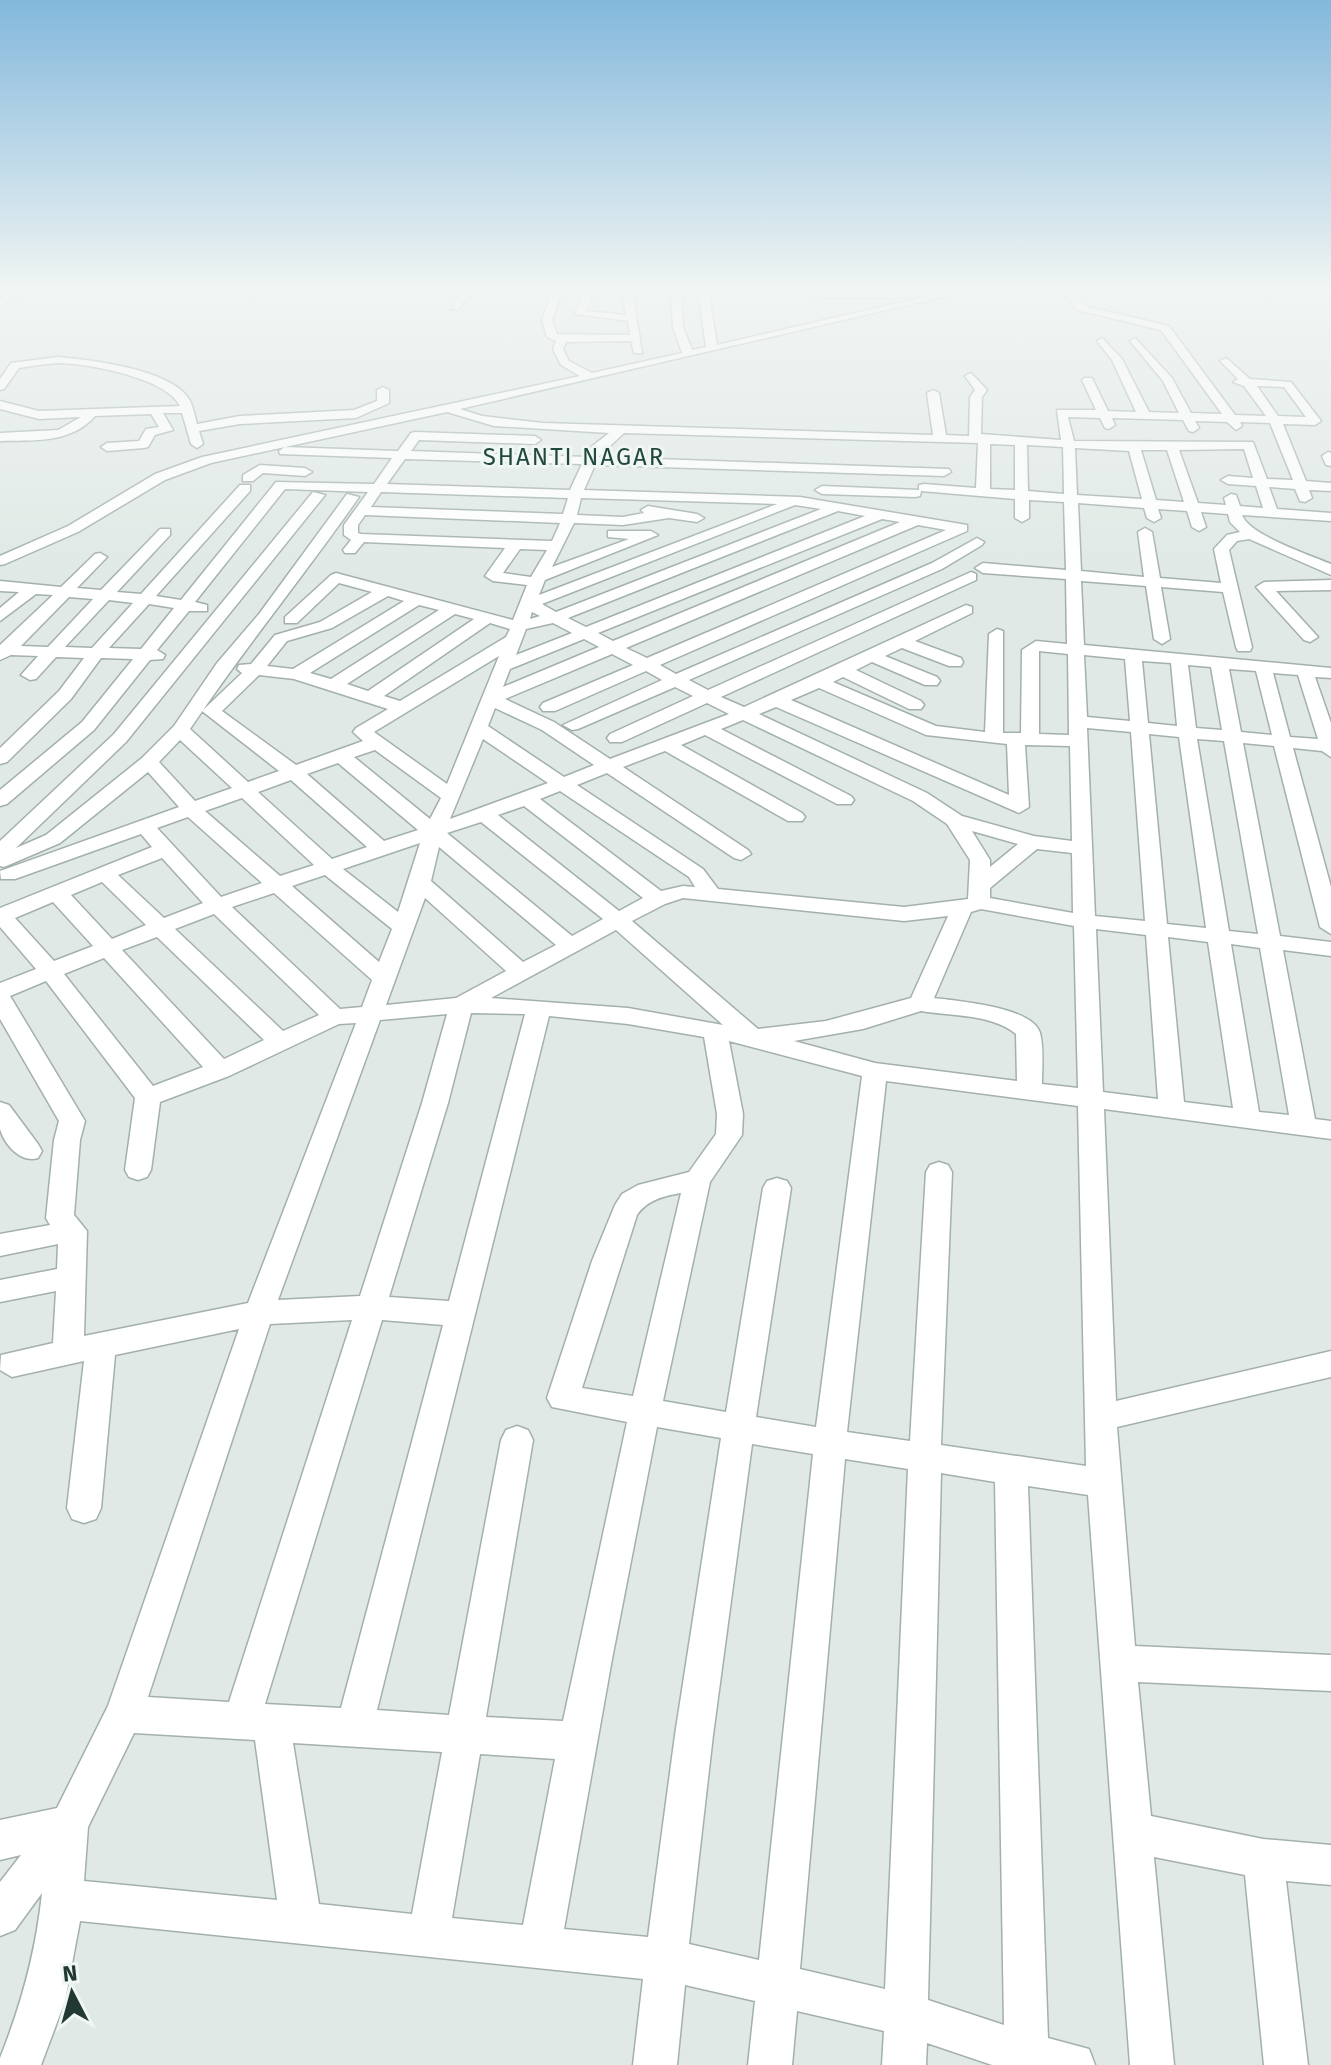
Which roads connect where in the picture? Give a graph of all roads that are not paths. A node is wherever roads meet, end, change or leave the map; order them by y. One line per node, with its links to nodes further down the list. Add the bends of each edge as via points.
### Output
1 (168, 385): 13 (street)
2 (551, 385): 17 (street)
3 (978, 385): 32 (street, via 975,436)
4 (1091, 385): 21 (street)
5 (1130, 385): 22 (street)
6 (1169, 385): 23 (street)
7 (1210, 385): 24 (street)
8 (1252, 385): 26 (street)
9 (1288, 385): 26 (street, via 1315,421)
10 (383, 390): 25 (street, via 383,403 301,421)
11 (933, 393): 31 (street)
12 (0, 399): 20 (street, via 45,404)
13 (188, 399): 18 (street); 28 (street)
14 (269, 404): 25 (street)
15 (285, 404): 25 (street)
16 (0, 405): 20 (street)
17 (446, 407): 27 (street); 44 (street)
18 (156, 412): 19 (street); 38 (street, via 167,430 150,432 144,444)
19 (90, 414): 20 (street); 30 (street, via 84,423 54,435)
20 (39, 415)
21 (1105, 415): 22 (street); 35 (street, via 1061,413); 39 (street)
22 (1144, 415): 23 (street)
23 (1188, 417): 24 (street); 37 (street)
24 (1231, 418): 26 (street); 36 (street)
25 (273, 420): 28 (street)
26 (1277, 420): 52 (street)
27 (474, 423): 44 (street); 50 (street, via 497,421)
28 (193, 428): 42 (street)
29 (360, 434): 44 (street)
30 (0, 437)
31 (946, 438): 32 (street); 47 (street, via 953,451)
32 (984, 440): 33 (street); 58 (street)
33 (1021, 441): 35 (street); 56 (street)
34 (347, 444): 44 (street)
35 (1069, 445): 39 (street); 59 (street)
36 (1249, 445): 46 (street); 51 (street)
37 (1201, 446): 41 (street); 46 (street)
38 (107, 447)
39 (1118, 447): 40 (street)
40 (1134, 447): 41 (street); 62 (street)
41 (1172, 447): 64 (street)
42 (203, 453): 43 (street); 48 (street)
43 (262, 454): 44 (street); 44 (street)
44 (392, 460): 45 (street); 49 (street, via 265,469); 50 (street); 50 (street); 50 (street); 50 (street); 55 (street, via 285,484); 57 (street); 76 (street); 103 (street)
45 (298, 461)
46 (1223, 463): 51 (street); 65 (street)
47 (738, 466): 50 (street); 50 (street); 50 (street); 50 (street); 54 (street); 54 (street, via 952,461); 60 (street); 70 (street)
48 (183, 467): 49 (street); 84 (street, via 73,529)
49 (236, 478): 55 (street); 97 (street)
50 (584, 478): 70 (street, via 623,521 672,513); 76 (street); 78 (street); 81 (street); 88 (street)
51 (1263, 482): 52 (street); 66 (street)
52 (1301, 485): 53 (street); 68 (street)
53 (1331, 487)
54 (923, 488): 58 (street); 67 (street)
55 (276, 492): 57 (street); 100 (street)
56 (1020, 494): 58 (street); 59 (street); 71 (street)
57 (318, 495): 103 (street)
58 (989, 496)
59 (1071, 498): 61 (street); 87 (street)
60 (800, 501): 63 (street); 99 (street)
61 (1111, 501): 62 (street); 73 (street)
62 (1151, 503): 64 (street); 89 (street)
63 (839, 506): 67 (street); 106 (street)
64 (1193, 506): 65 (street); 74 (street)
65 (1233, 509): 66 (street); 77 (street, via 1239,525)
66 (1271, 512): 68 (street)
67 (883, 513): 72 (street); 111 (street)
68 (1311, 515): 69 (street)
69 (1331, 517)
70 (697, 518): 78 (street)
71 (1022, 518)
72 (917, 520): 117 (street); 130 (street, via 962,528)
73 (1115, 522)
74 (1199, 527)
75 (165, 532): 96 (street)
76 (355, 532): 81 (street); 82 (street, via 350,550)
77 (1251, 534): 80 (street); 92 (street, via 1222,545)
78 (651, 535): 88 (street)
79 (977, 542): 139 (street, via 937,566)
80 (1267, 543): 85 (street); 86 (street)
81 (516, 544): 88 (street, via 493,576)
82 (432, 556)
83 (100, 557): 95 (street)
84 (0, 561)
85 (1331, 570)
86 (1295, 575): 90 (street); 114 (street, via 1264,587)
87 (1073, 577): 89 (street); 107 (street, via 977,572); 118 (street)
88 (537, 580): 99 (street)
89 (1152, 582): 92 (street); 115 (street)
90 (1331, 585)
91 (0, 586): 93 (street)
92 (1229, 588): 116 (street)
93 (32, 589): 95 (street); 104 (street)
94 (384, 592): 98 (street); 108 (street, via 336,578); 109 (street)
95 (64, 594): 96 (street); 120 (street)
96 (104, 596): 97 (street); 119 (street)
97 (145, 599): 100 (street); 121 (street)
98 (414, 601): 101 (street); 137 (street)
99 (529, 604): 106 (street); 110 (street)
100 (187, 606): 103 (street); 122 (street)
101 (452, 609): 105 (street); 142 (street)
102 (966, 610): 113 (street)
103 (245, 614): 108 (street); 125 (street); 131 (street)
104 (0, 616)
105 (487, 618): 110 (street); 143 (street)
106 (554, 618): 110 (street); 111 (street)
107 (879, 619): 113 (street); 144 (street)
108 (291, 620): 109 (street)
109 (326, 625): 134 (street, via 281,638)
110 (514, 634): 129 (street); 149 (street)
111 (585, 634): 117 (street); 129 (street)
112 (997, 634): 160 (street)
113 (906, 637): 124 (street); 127 (street)
114 (1310, 637)
115 (1162, 639)
116 (1244, 647)
117 (612, 648): 130 (street); 145 (street)
118 (1076, 649): 123 (street); 156 (street); 161 (street, via 1030,650)
119 (52, 651): 120 (street); 121 (street); 138 (street)
120 (2, 652)
121 (96, 653): 122 (street); 167 (street, via 65,695)
122 (146, 654): 125 (street); 175 (street, via 88,726)
123 (1133, 654): 126 (street); 152 (street)
124 (869, 655): 133 (street); 140 (street)
125 (185, 659): 131 (street); 189 (street, via 120,738)
126 (1179, 659): 128 (street); 157 (street)
127 (955, 662)
128 (1219, 662): 132 (street); 158 (street)
129 (505, 665): 145 (street)
130 (645, 665): 139 (street); 148 (street)
131 (223, 667): 134 (street); 155 (street)
132 (1263, 667): 135 (street); 162 (street)
133 (840, 669): 141 (street); 147 (street)
134 (255, 670): 137 (street); 170 (street, via 211,711)
135 (1305, 671): 136 (street); 165 (street)
136 (1331, 673)
137 (296, 674): 142 (street)
138 (30, 675)
139 (676, 681): 144 (street); 151 (street)
140 (931, 681)
141 (819, 682): 146 (street); 160 (street, via 932,731)
142 (334, 685): 143 (street)
143 (371, 697): 149 (street)
144 (708, 697): 150 (street); 159 (street)
145 (490, 699): 153 (street); 169 (street, via 548,726)
146 (775, 700): 150 (street); 177 (street)
147 (915, 705)
148 (549, 707)
149 (404, 708): 163 (street, via 362,732)
150 (744, 714): 154 (street); 181 (street, via 920,797)
151 (572, 725)
152 (1138, 727): 156 (street); 157 (street); 206 (street)
153 (480, 729): 171 (street); 173 (street)
154 (706, 729): 164 (street); 176 (street)
155 (180, 730): 168 (street); 172 (street)
156 (1078, 731): 161 (street); 186 (street)
157 (1187, 732): 158 (street); 207 (street)
158 (1231, 736): 162 (street); 208 (street)
159 (616, 738)
160 (994, 738): 161 (street)
161 (1023, 739): 177 (street)
162 (1282, 741): 165 (street); 205 (street)
163 (376, 743): 166 (street); 173 (street)
164 (667, 744): 169 (street); 180 (street)
165 (1330, 747)
166 (341, 756): 170 (street); 183 (street)
167 (0, 758)
168 (149, 762): 178 (street); 189 (street, via 53,839)
169 (611, 766): 171 (street); 188 (street)
170 (295, 774): 172 (street); 185 (street)
171 (563, 784): 174 (street); 195 (street, via 696,873)
172 (246, 791): 178 (street); 190 (street)
173 (452, 796): 183 (street)
174 (526, 798): 179 (street); 196 (street)
175 (0, 800)
176 (844, 800)
177 (1019, 807): 184 (street)
178 (190, 808): 182 (street); 193 (street)
179 (484, 814): 183 (street); 202 (street)
180 (795, 817)
181 (955, 820): 184 (street); 197 (street, via 980,860)
182 (143, 825): 187 (street); 189 (street)
183 (433, 832): 185 (street); 192 (street); 209 (street)
184 (1023, 840): 186 (street); 197 (street)
185 (380, 848): 190 (street)
186 (1082, 848): 201 (street)
187 (165, 849): 191 (street); 199 (street)
188 (741, 854)
189 (3, 859): 198 (street)
190 (327, 866): 193 (street); 203 (street)
191 (105, 874): 194 (street); 204 (street)
192 (420, 882): 203 (street); 213 (street)
193 (276, 884): 199 (street); 214 (street)
194 (57, 893): 198 (street); 210 (street)
195 (710, 893): 196 (street, via 683,892); 197 (street, via 904,914)
196 (657, 899): 202 (street)
197 (973, 899): 201 (street); 217 (street)
198 (32, 904): 200 (street)
199 (217, 905): 204 (street); 221 (street)
200 (1, 916): 212 (street)
201 (1084, 921): 206 (street); 229 (street)
202 (620, 922): 209 (street); 223 (street)
203 (402, 926): 214 (street)
204 (160, 927): 210 (street); 224 (street)
205 (1331, 927)
206 (1156, 930): 207 (street); 230 (street)
207 (1218, 938): 208 (street); 232 (street)
208 (1271, 943): 211 (street); 233 (street)
209 (572, 947): 213 (street)
210 (107, 949): 212 (street); 225 (street)
211 (1331, 949)
212 (51, 972): 215 (street); 228 (street)
213 (522, 974): 218 (street)
214 (382, 977): 220 (street)
215 (0, 991)
216 (0, 999): 240 (street, via 72,1121 60,1218)
217 (920, 1003): 223 (street, via 863,1021); 227 (street, via 1023,1024 1028,1032)
218 (461, 1005): 219 (street); 220 (street); 244 (street)
219 (539, 1007): 222 (street); 246 (street)
220 (369, 1013): 221 (street); 245 (street)
221 (335, 1017): 224 (street)
222 (715, 1031): 223 (street); 238 (street, via 729,1135)
223 (753, 1038): 226 (street)
224 (281, 1043): 225 (street)
225 (220, 1070): 228 (street)
226 (875, 1071): 227 (street); 255 (street)
227 (1030, 1091): 229 (street)
228 (148, 1097): 236 (street)
229 (1090, 1099): 230 (street); 252 (street)
230 (1172, 1109): 232 (street)
231 (0, 1111): 235 (street)
232 (1247, 1119): 233 (street)
233 (1304, 1127): 234 (street)
234 (1331, 1130)
235 (29, 1151)
236 (138, 1170)
237 (939, 1172): 256 (street)
238 (697, 1180): 251 (street); 251 (street, via 656,1188 630,1202 563,1398)
239 (777, 1188): 253 (street)
240 (73, 1231): 241 (street); 242 (street)
241 (0, 1245)
242 (72, 1277): 243 (street); 248 (street)
243 (0, 1291)
244 (372, 1307): 245 (street); 246 (street); 263 (street)
245 (259, 1313): 247 (street); 262 (street)
246 (458, 1314): 264 (street)
247 (101, 1345): 248 (street); 259 (street)
248 (68, 1352): 249 (street)
249 (12, 1364)
250 (1331, 1364): 252 (street)
251 (643, 1410): 253 (street); 266 (street)
252 (1100, 1418): 258 (street)
253 (738, 1427): 255 (street); 277 (street)
254 (517, 1440): 265 (street)
255 (830, 1443): 256 (street); 278 (street)
256 (925, 1455): 257 (street); 279 (street)
257 (1011, 1470): 258 (street); 280 (street)
258 (1103, 1483): 260 (street)
259 (84, 1508)
260 (1117, 1663): 261 (street); 268 (street)
261 (1329, 1680)
262 (124, 1714): 263 (street); 267 (street)
263 (256, 1722): 264 (street); 274 (street)
264 (354, 1729): 265 (street)
265 (466, 1737): 266 (street); 275 (street)
266 (575, 1741): 276 (street)
267 (69, 1825): 269 (street); 272 (street); 273 (street)
268 (1135, 1833): 270 (street); 286 (street)
269 (0, 1840)
270 (1263, 1859): 271 (street); 287 (street)
271 (1331, 1865)
272 (62, 1899): 274 (street); 281 (street, via 44,2001)
273 (0, 1915)
274 (301, 1923): 275 (street)
275 (428, 1936): 276 (street)
276 (540, 1948): 277 (street)
277 (666, 1960): 278 (street); 282 (street)
278 (776, 1983): 279 (street); 283 (street)
279 (907, 2015): 280 (street); 284 (street)
280 (1028, 2060): 285 (street)
281 (19, 2065)
282 (655, 2065)
283 (770, 2065)
284 (904, 2065)
285 (1073, 2065)
286 (1152, 2065)
287 (1286, 2065)

